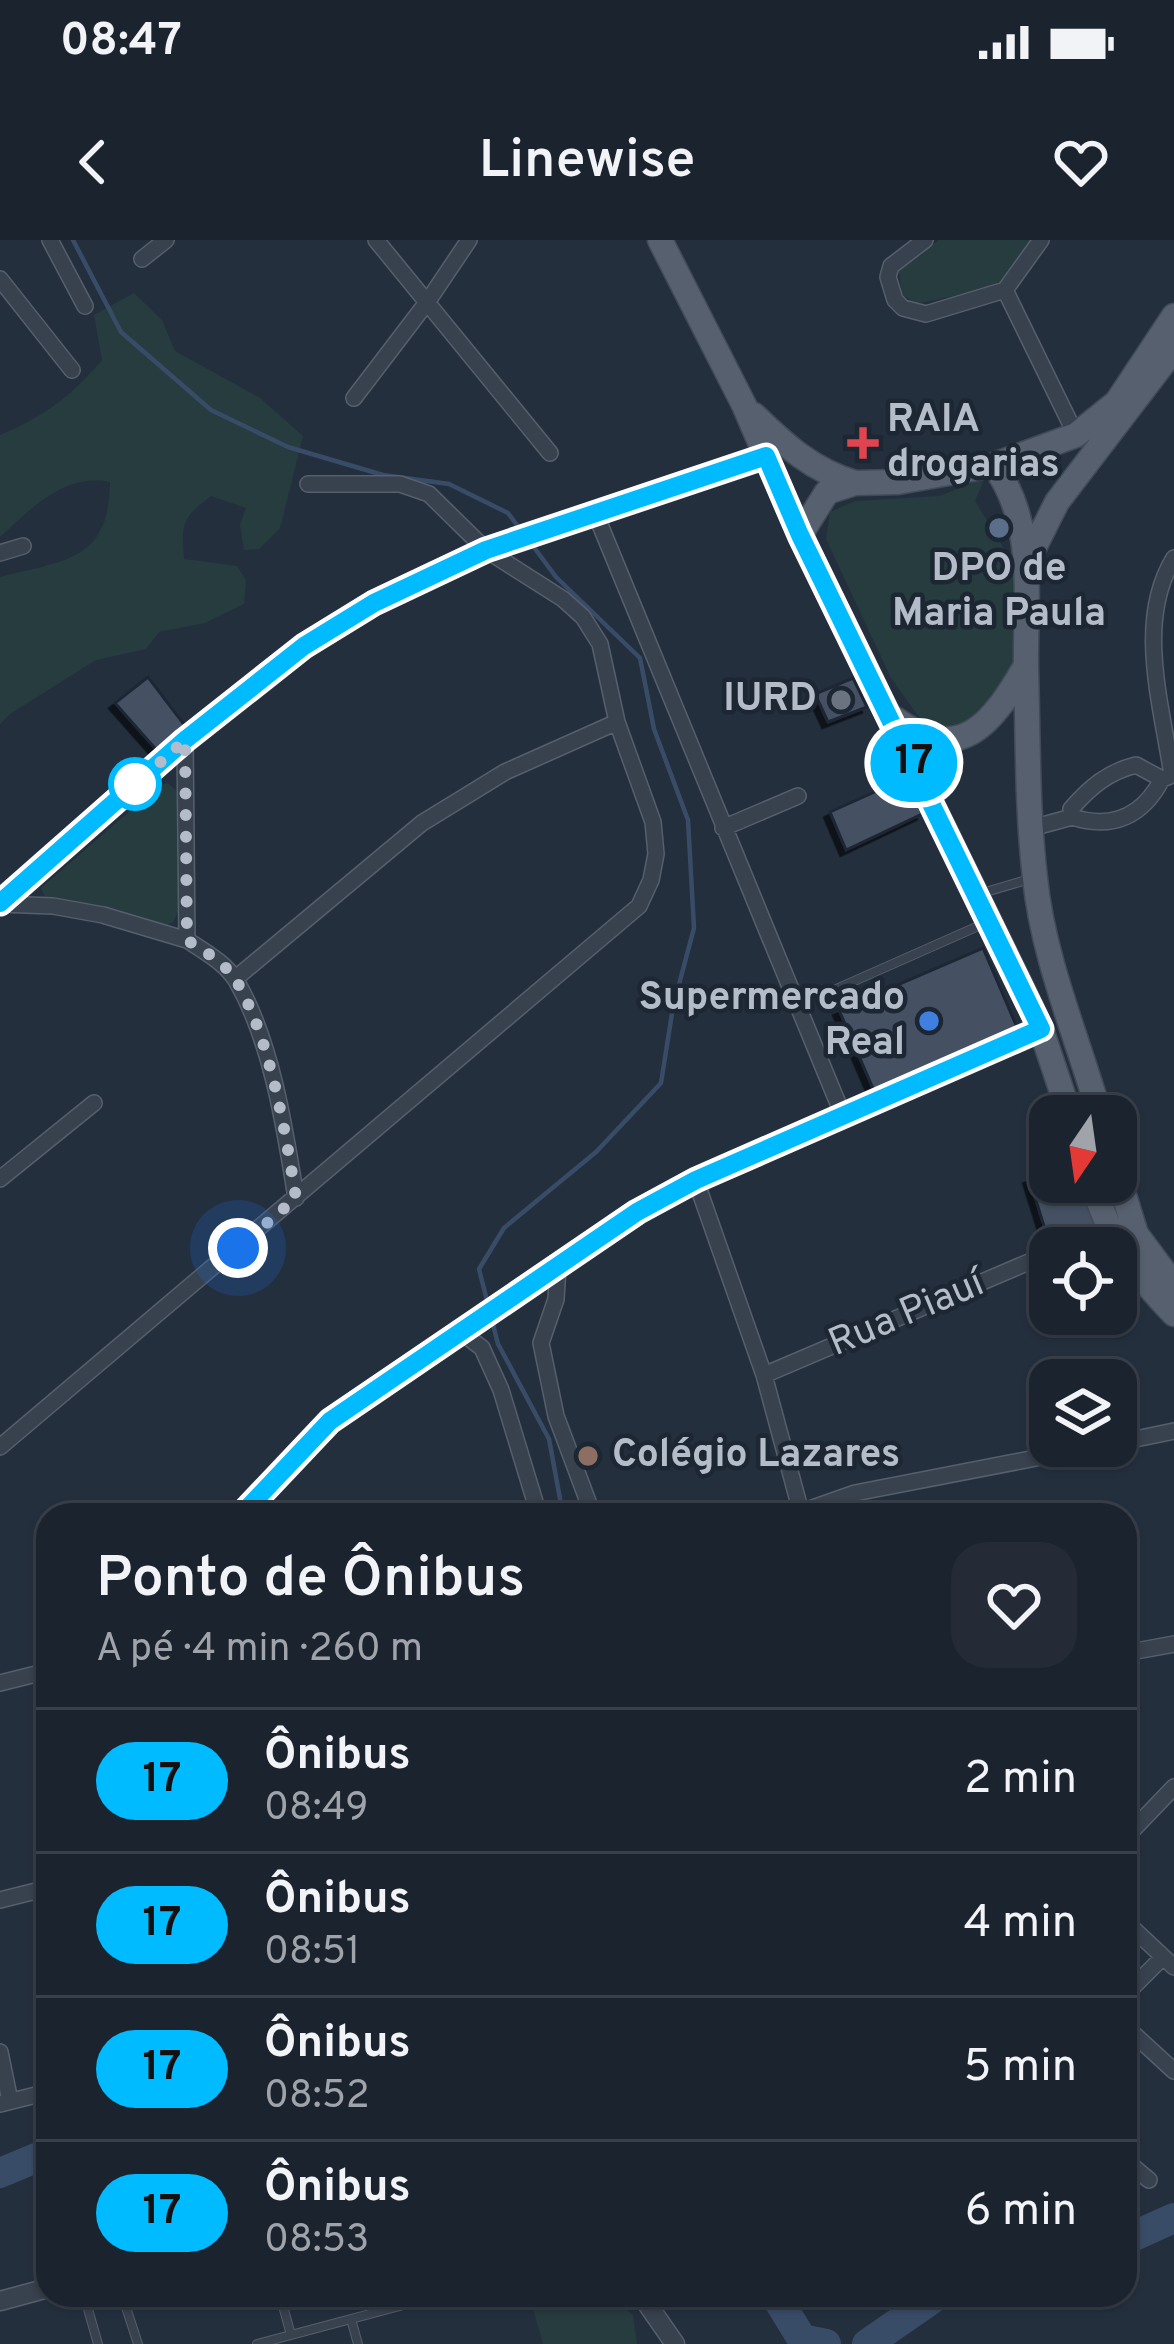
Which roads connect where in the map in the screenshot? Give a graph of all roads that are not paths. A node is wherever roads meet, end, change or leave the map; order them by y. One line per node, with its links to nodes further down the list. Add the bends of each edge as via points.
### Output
1 (50, 240): 12 (street)
2 (166, 240): 8 (street)
3 (376, 240): 11 (street)
4 (469, 240): 11 (street)
5 (660, 240): 17 (main road)
6 (925, 240): 10 (street, via 891,266 889,289 903,308 926,314)
7 (1042, 240): 10 (street)
8 (142, 259)
9 (0, 279): 15 (street)
10 (1005, 290): 18 (street)
11 (428, 301): 16 (street); 19 (street)
12 (85, 306)
13 (1174, 316): 18 (main road, via 1117,402)
14 (1174, 349): 30 (main road, via 1057,502)
15 (72, 370)
16 (355, 398)
17 (744, 405): 20 (main road); 22 (main road, via 794,454)
18 (1076, 435): 21 (main road)
19 (550, 453)
20 (766, 456): 24 (street); 25 (main road)
21 (994, 465): 22 (main road); 30 (main road, via 1010,488)
22 (855, 483): 25 (main road, via 827,492)
23 (308, 484): 27 (street, via 400,484 428,494)
24 (596, 515): 27 (street); 38 (street)
25 (800, 535): 32 (main road)
26 (23, 546): 28 (street)
27 (486, 550): 33 (street, via 584,617 600,644); 34 (street, via 304,646)
28 (0, 553)
29 (1174, 558): 35 (street, via 1154,609)
30 (1027, 562): 31 (main road)
31 (1026, 665): 32 (main road, via 971,735 917,734); 39 (main road)
32 (891, 716): 41 (main road)
33 (617, 722): 46 (street, via 506,772 422,824); 55 (street, via 653,822 656,854 639,905)
34 (185, 740): 42 (street); 45 (street)
35 (1170, 776): 37 (street, via 1149,803 1121,818 1096,825); 37 (street, via 1136,765 1118,770 1084,794)
36 (798, 796): 38 (street)
37 (1072, 817): 39 (street)
38 (723, 828): 52 (street)
39 (1032, 828): 40 (main road)
40 (1035, 878): 41 (lane); 43 (main road)
41 (977, 895): 44 (main road)
42 (0, 903): 45 (street, via 104,914)
43 (1042, 922): 44 (main road, via 1023,948); 50 (main road)
44 (994, 930): 47 (lane); 48 (main road)
45 (187, 940): 46 (street)
46 (236, 979): 55 (street, via 282,1114)
47 (825, 994)
48 (1041, 1029): 49 (main road); 52 (street)
49 (1063, 1095)
50 (1094, 1095)
51 (94, 1103): 53 (street)
52 (844, 1118): 54 (street)
53 (0, 1179)
54 (696, 1180): 58 (street); 63 (street)
55 (296, 1198): 66 (street)
56 (1126, 1203): 60 (main road, via 1136,1234)
57 (1029, 1262): 63 (street, Rua Piauí)
58 (558, 1267): 62 (street); 70 (street, via 541,1342 556,1417)
59 (1137, 1273): 61 (main road)
60 (1174, 1285)
61 (1174, 1314)
62 (464, 1330): 68 (street, via 330,1421); 69 (street, via 502,1390)
63 (764, 1376): 71 (street)
64 (1174, 1431): 65 (street)
65 (1137, 1438)
66 (0, 1447)
67 (1029, 1459): 72 (street)
68 (252, 1503)
69 (535, 1503)
70 (588, 1503)
71 (797, 1503)
72 (828, 1503)
73 (1174, 1644): 74 (street)
74 (1137, 1651)
75 (36, 1674): 76 (street)
76 (0, 1683)
77 (1174, 1787): 78 (street)
78 (1137, 1826)
79 (36, 1891): 80 (street)
80 (0, 1900)
81 (1137, 1932): 82 (street)
82 (1168, 1962): 83 (street)
83 (1137, 1986)
84 (1137, 2037): 86 (street)
85 (0, 2052): 88 (street)
86 (1174, 2071)
87 (36, 2095): 88 (street)
88 (5, 2102)
89 (1137, 2170): 90 (street)
90 (1149, 2180)
91 (36, 2291): 92 (street)
92 (0, 2300)
93 (87, 2307): 102 (lane)
94 (126, 2307): 103 (lane)
95 (283, 2307): 100 (lane)
96 (395, 2307): 98 (lane)
97 (649, 2307): 101 (street)
98 (351, 2319): 99 (lane); 106 (lane)
99 (311, 2330): 100 (lane); 105 (lane)
100 (291, 2335): 104 (lane)
101 (672, 2343)
102 (98, 2344)
103 (138, 2344)
104 (256, 2344)
105 (315, 2344)
106 (358, 2344)

